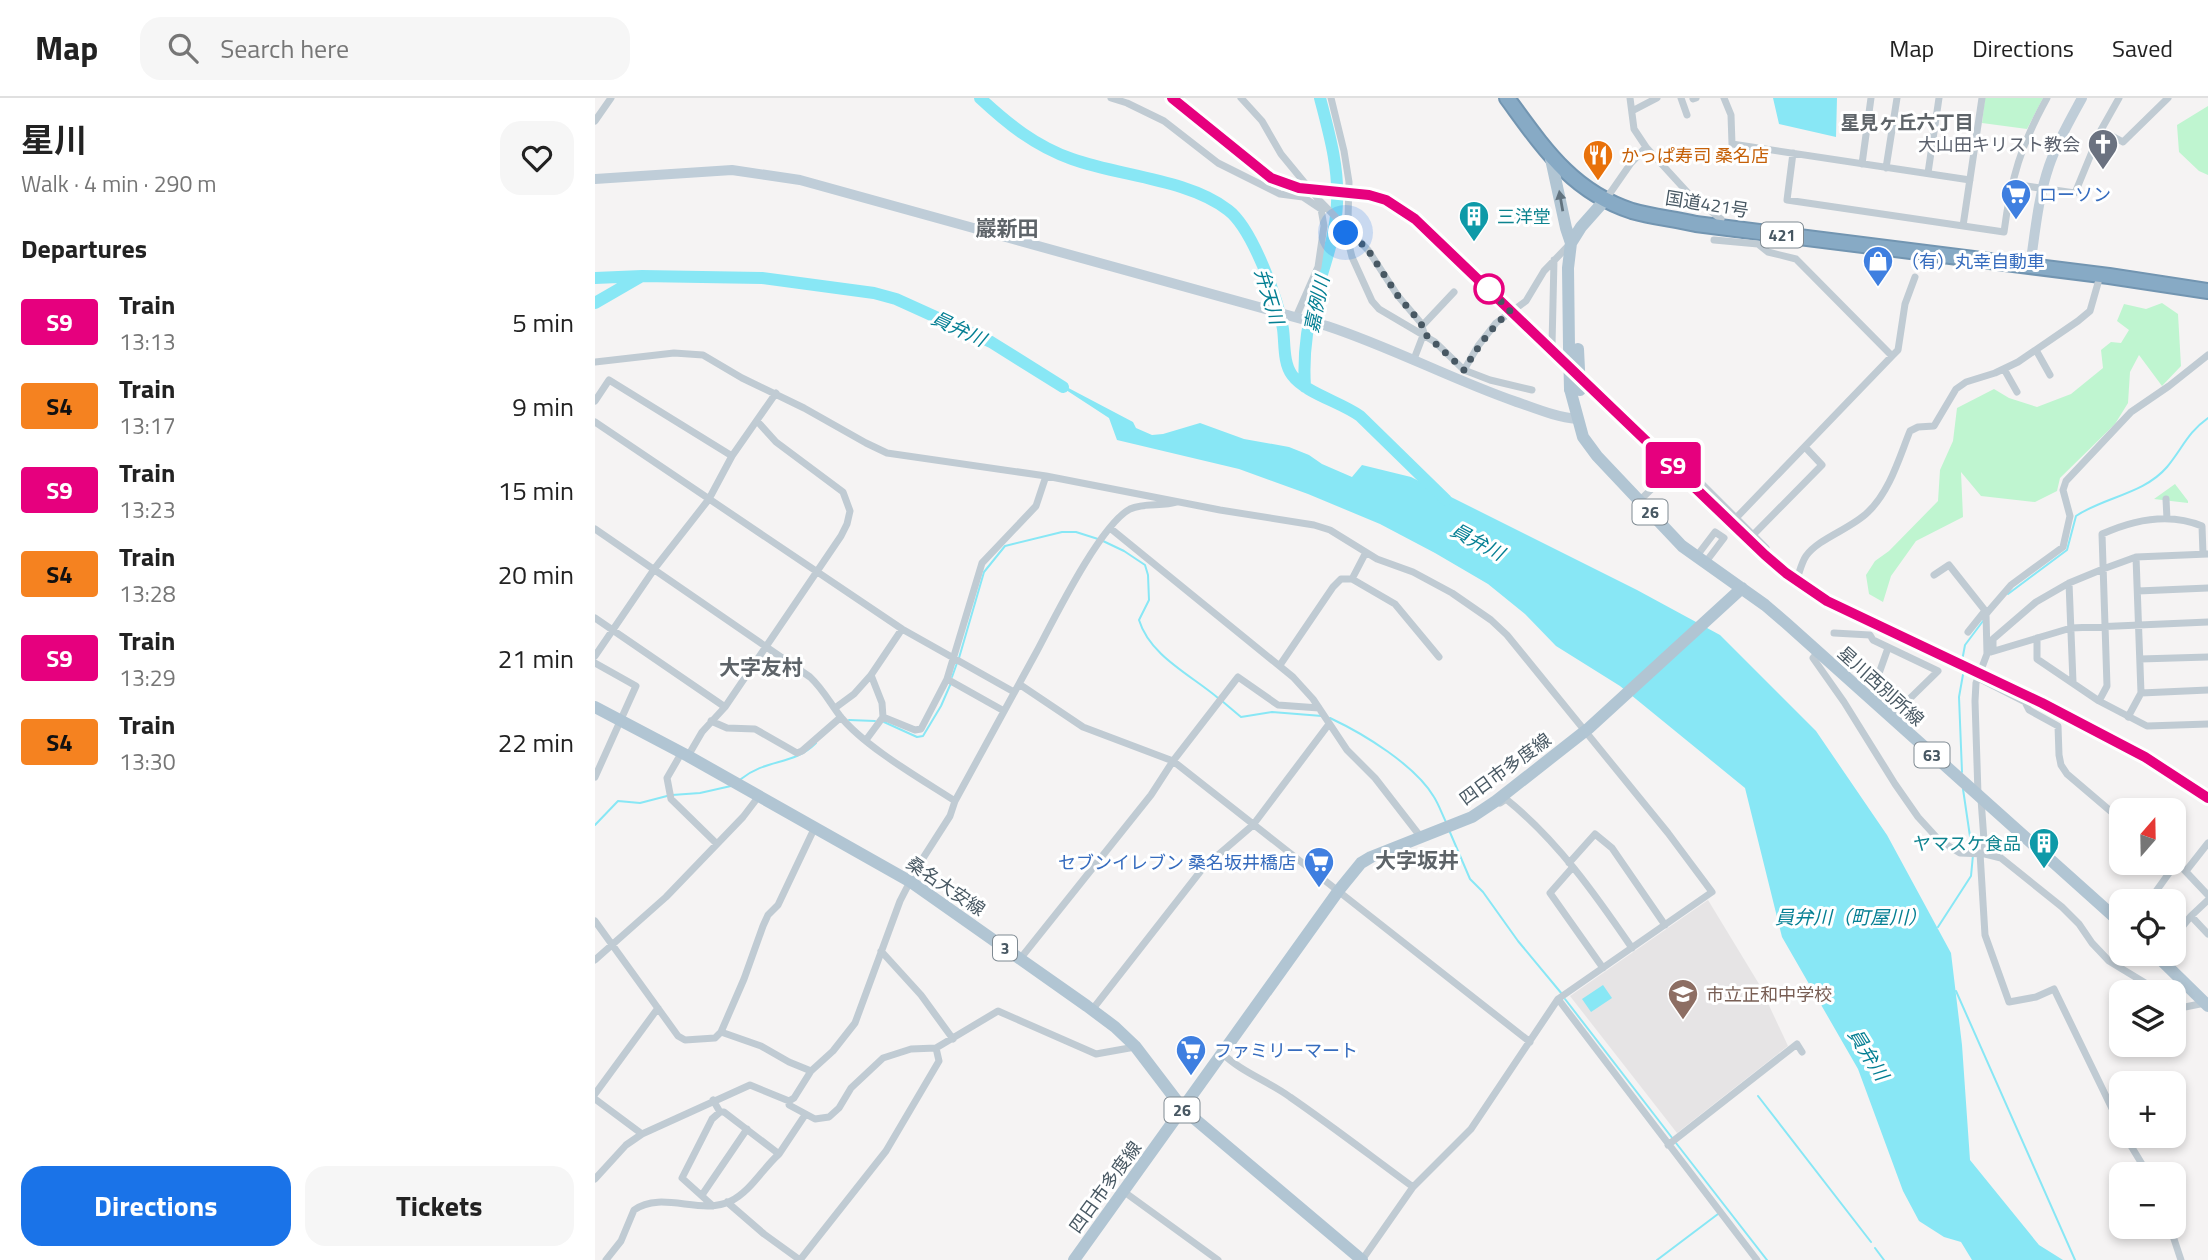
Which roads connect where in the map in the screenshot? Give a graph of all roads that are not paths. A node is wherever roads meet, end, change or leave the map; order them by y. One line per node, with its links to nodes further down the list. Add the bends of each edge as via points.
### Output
1 (611, 98): 20 (street)
2 (1111, 98): 33 (street, via 1164,121 1218,163 1280,194 1303,197)
3 (1241, 98): 33 (street)
4 (1331, 98): 36 (street, via 1349,182)
5 (1507, 98): 24 (highway, 国道421号 / 421)
6 (1630, 98): 18 (street)
7 (1657, 98): 18 (street)
8 (1681, 98): 19 (street)
9 (1724, 98): 23 (street, via 1731,115 1732,144)
10 (1871, 98): 25 (street)
11 (1897, 98): 26 (street)
12 (1939, 98): 27 (street)
13 (1982, 98): 29 (street)
14 (2047, 98): 30 (street, via 2022,147)
15 (2083, 98): 31 (street, via 2056,148)
16 (2119, 98): 21 (street)
17 (2168, 98): 21 (street, via 2123,142)
18 (1632, 111): 22 (street, via 1635,129)
19 (1687, 115)
20 (595, 121)
21 (2101, 130): 31 (street, via 2075,193)
22 (1646, 147): 32 (street); 34 (street, via 1689,194)
23 (1793, 153): 25 (street); 35 (street, via 1787,200)
24 (1551, 159): 32 (highway, 国道421号 / 421, via 1583,188); 38 (main road, one-way to 24)
25 (1862, 164): 26 (street)
26 (1887, 168): 27 (street)
27 (1929, 173): 29 (street)
28 (595, 179): 46 (street, via 699,170 767,173)
29 (1970, 180): 35 (street)
30 (2012, 184): 31 (street); 35 (street, via 2004,232)
31 (2042, 188): 40 (street)
32 (1605, 200): 38 (main road); 40 (highway, 国道421号 / 421, via 1634,212 1696,223)
33 (1322, 208): 36 (street); 46 (street, via 1318,267)
34 (1721, 219)
35 (1963, 226)
36 (1345, 227): 47 (street, via 1368,250); 47 (street, via 1352,257 1372,301)
37 (1714, 240): 51 (street, via 1758,244 1768,252 1796,258)
38 (1571, 243): 39 (street); 61 (main road, bridge, via 1568,268)
39 (1554, 260): 48 (street); 55 (street, via 1526,301 1496,323)
40 (2030, 267): 42 (highway, 国道421号 / 421); 43 (highway, 国道421号 / 421)
41 (1915, 277): 51 (street, via 1905,304 1898,350)
42 (2098, 283): 45 (highway, 国道421号 / 421); 49 (street, via 2090,311)
43 (2208, 291)
44 (1454, 292): 47 (street)
45 (2208, 301)
46 (1297, 317): 52 (street)
47 (1423, 330): 52 (street); 55 (street)
48 (1552, 345)
49 (2036, 350): 54 (street); 56 (street)
50 (2208, 355): 90 (street, via 2131,412 2066,481 2063,490 2070,516 2063,547 2011,585)
51 (1892, 356): 64 (street)
52 (1414, 359): 61 (street, via 1488,392)
53 (595, 362): 59 (street, via 688,353 716,361)
54 (2004, 369): 58 (street); 87 (street, via 1966,382 1956,389 1934,426 1910,430 1882,497 1869,512 1805,558 1798,576 1809,585)
55 (1464, 370): 57 (street)
56 (2050, 375)
57 (1532, 390)
58 (2017, 392)
59 (776, 393): 62 (street); 66 (street, via 887,453)
60 (595, 401): 65 (street, via 609,380)
61 (1577, 419): 70 (main road, 26, via 1597,456)
62 (757, 421): 65 (street); 82 (street, via 776,442 847,498 847,524)
63 (595, 422): 67 (street)
64 (1805, 447): 71 (street); 75 (street, via 1822,465)
65 (732, 456): 67 (street)
66 (1047, 477): 69 (street); 109 (street, via 1036,506 982,563)
67 (709, 499): 80 (street); 82 (street)
68 (2166, 499): 72 (street)
69 (1180, 501): 74 (street, via 1129,510); 77 (street, via 1314,525 1330,530)
70 (1639, 501): 71 (street, via 1680,462); 88 (main road, 26, via 1682,546)
71 (1736, 518): 75 (street)
72 (2167, 519): 78 (street, via 2184,518 2202,526); 81 (street, via 2136,521 2102,534)
73 (595, 528): 80 (street)
74 (1110, 528): 111 (street); 117 (street)
75 (1753, 535): 76 (street)
76 (1766, 548)
77 (1365, 554): 84 (street); 135 (street, via 1427,579 1491,620)
78 (2205, 554): 79 (street)
79 (2136, 557): 81 (street); 89 (street)
80 (655, 568): 97 (street); 101 (street)
81 (2103, 569): 85 (street); 94 (street)
82 (815, 572): 96 (street); 101 (street)
83 (1934, 575): 90 (street, via 1949,565)
84 (1352, 579): 106 (street, via 1395,604); 111 (street, via 1341,579 1333,587)
85 (2069, 583): 95 (street); 104 (street, via 2002,630 1993,639)
86 (2208, 588): 89 (street)
87 (1807, 589)
88 (1740, 590): 103 (main road, 星川西別所線 / 63, via 1776,614); 135 (main road, 四日市多度線 / 26)
89 (2138, 591): 93 (street)
90 (1986, 615): 99 (street); 104 (street)
91 (595, 618): 97 (street)
92 (2208, 622): 93 (street)
93 (2139, 625): 94 (street); 108 (street)
94 (2105, 626): 95 (street); 121 (street, via 2107,686)
95 (2070, 628): 100 (street); 116 (street)
96 (902, 629): 109 (street); 112 (street)
97 (613, 630): 105 (street); 123 (street)
98 (1834, 632): 102 (street, via 1870,635)
99 (1968, 632)
100 (2037, 638): 104 (street); 116 (street, via 2037,659)
101 (766, 646): 123 (street); 124 (street, via 810,677)
102 (1888, 648): 114 (street); 127 (street, via 1938,671)
103 (1818, 652): 127 (main road, 星川西別所線 / 63); 152 (street, via 1813,658 1918,817 1946,846 1960,853)
104 (1990, 652): 113 (street)
105 (595, 656)
106 (1439, 657)
107 (2208, 657): 108 (street)
108 (2140, 659): 120 (street)
109 (957, 660): 115 (street); 119 (street)
110 (595, 663): 129 (street, via 636,686)
111 (1280, 664): 125 (street)
112 (871, 675): 124 (street); 131 (street, via 882,703)
113 (1979, 678): 143 (street, via 1975,701); 146 (street, via 2058,726 2061,765)
114 (1877, 679)
115 (950, 681): 126 (street); 131 (street, via 921,729)
116 (2073, 682): 121 (street)
117 (1019, 684): 119 (street); 140 (street, via 1083,727)
118 (2208, 690): 120 (street)
119 (1014, 692): 126 (street)
120 (2141, 693): 128 (street)
121 (2099, 701): 128 (street)
122 (595, 706): 129 (main road, 桑名大安線 / 3)
123 (725, 707): 132 (street)
124 (835, 708): 130 (street)
125 (1321, 710): 133 (street); 140 (street, via 1278,705 1238,677)
126 (1004, 711): 144 (street)
127 (1891, 717): 143 (main road, 星川西別所線 / 63)
128 (2128, 717): 134 (street, via 2147,726)
129 (621, 720): 138 (street); 139 (main road, 桑名大安線 / 3)
130 (844, 720): 132 (street, via 797,753 755,729 727,728); 136 (street)
131 (881, 720): 136 (street)
132 (711, 721): 139 (street)
133 (1328, 723): 147 (street); 149 (street)
134 (2208, 723)
135 (1587, 730): 145 (main road, 四日市多度線 / 26); 162 (street, via 1711,892)
136 (866, 740): 144 (street)
137 (595, 749): 138 (street)
138 (605, 754): 141 (street)
139 (685, 754): 142 (main road, 桑名大安線 / 3); 151 (street, via 667,778 669,795)
140 (1173, 761): 147 (street); 167 (street)
141 (595, 776)
142 (759, 796): 148 (main road, 桑名大安線 / 3); 151 (street)
143 (1979, 796): 152 (street); 158 (main road, 星川西別所線 / 63)
144 (955, 801): 155 (street)
145 (1496, 801): 149 (main road, 四日市多度線 / 26, via 1472,817); 153 (street, via 1501,804 1506,799 1525,814)
146 (2109, 811)
147 (1253, 825): 156 (street); 176 (street, via 1203,868)
148 (815, 827): 155 (main road, 桑名大安線 / 3); 177 (street, via 778,905 762,926)
149 (1420, 836): 156 (main road, 四日市多度線 / 26, via 1361,863)
150 (2208, 843): 154 (street)
151 (717, 844): 164 (street, via 666,897)
152 (1978, 853): 171 (street, via 2001,858 2049,895 2109,961); 188 (street, via 1985,935 2010,1002 2054,989)
153 (1571, 866): 162 (street, via 1595,834 1612,848); 165 (street); 170 (street, via 1550,893)
154 (2186, 871): 157 (street)
155 (911, 882): 166 (street); 167 (main road, 桑名大安線 / 3)
156 (1339, 890): 179 (street); 183 (main road, 四日市多度線 / 26)
157 (2208, 897): 159 (street)
158 (2109, 912)
159 (2191, 916): 161 (street); 163 (street)
160 (595, 921): 164 (street)
161 (2186, 922)
162 (1665, 925): 165 (street)
163 (2208, 934)
164 (611, 943): 168 (street); 175 (street)
165 (1632, 948): 170 (street)
166 (881, 951): 178 (street); 184 (street, via 849,1033)
167 (1020, 958): 176 (main road, 桑名大安線 / 3)
168 (595, 960)
169 (2170, 966): 173 (main road)
170 (1603, 968): 172 (street)
171 (2140, 980)
172 (1561, 997): 179 (street); 194 (street)
173 (2205, 1000): 174 (street)
174 (2186, 1007)
175 (658, 1008): 177 (street, via 671,1029 685,1040 715,1038); 185 (street)
176 (1092, 1010): 180 (main road, 桑名大安線 / 3)
177 (721, 1032): 184 (street)
178 (953, 1039): 180 (street, via 999,1011 1096,1054); 181 (street)
179 (1530, 1042): 197 (street, via 1464,1137)
180 (1135, 1046): 189 (main road, 桑名大安線 / 3)
181 (936, 1048): 191 (street, via 888,1055 870,1068 829,1118); 200 (street, via 939,1061 885,1151 800,1260)
182 (1802, 1052): 194 (street, via 1797,1044)
183 (1222, 1053): 189 (main road, 四日市多度線 / 26); 197 (street)
184 (811, 1071): 187 (street)
185 (595, 1096): 193 (street)
186 (713, 1100): 187 (street, via 750,1085); 190 (street); 193 (street)
187 (789, 1101): 191 (street)
188 (2109, 1102)
189 (1183, 1109): 198 (main road, 四日市多度線 / 26); 206 (main road, 桑名大安線 / 3)
190 (720, 1112): 192 (street); 199 (street, via 712,1119 683,1178)
191 (805, 1115): 195 (street)
192 (747, 1129): 195 (street); 199 (street)
193 (642, 1134): 196 (street)
194 (1672, 1142): 207 (street)
195 (779, 1154): 200 (street, via 747,1189)
196 (595, 1179)
197 (1413, 1187): 206 (street)
198 (1123, 1191): 204 (main road, 四日市多度線 / 26); 205 (street)
199 (702, 1195): 201 (street)
200 (727, 1202): 201 (street)
201 (713, 1206): 203 (street, via 638,1207)
202 (2174, 1239): 208 (street)
203 (606, 1260)
204 (1074, 1260)
205 (1218, 1260)
206 (1361, 1260)
207 (1757, 1260)
208 (2181, 1260)

